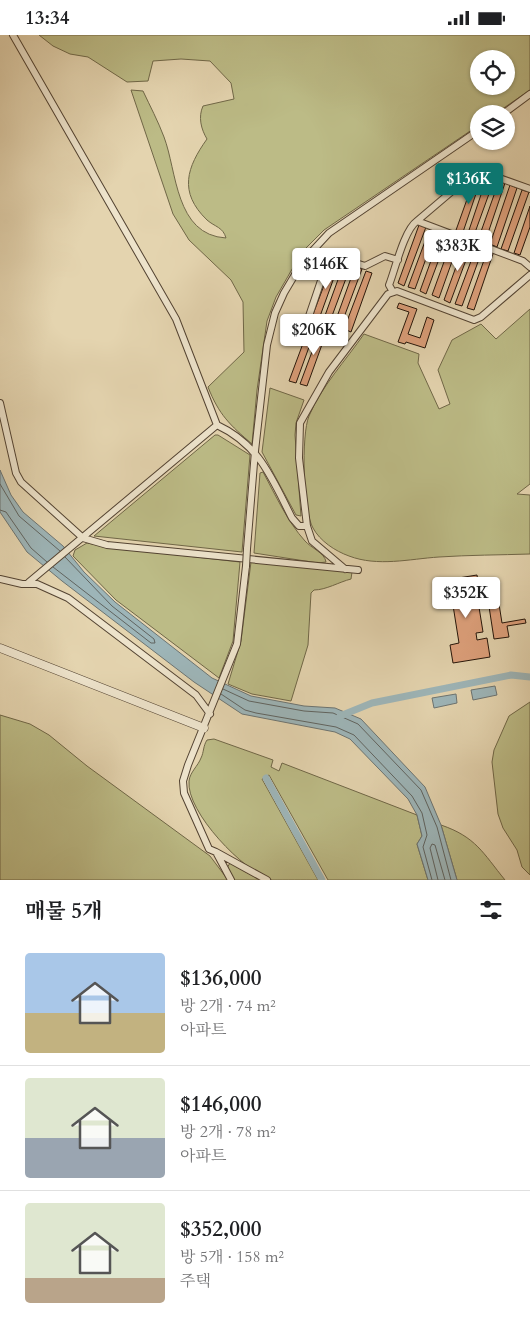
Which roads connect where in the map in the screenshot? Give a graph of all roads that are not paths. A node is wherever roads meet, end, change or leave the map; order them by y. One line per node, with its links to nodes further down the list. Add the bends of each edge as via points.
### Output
1 (13, 35): 13 (street, via 176,319)
2 (530, 94): 3 (street)
3 (515, 105)
4 (470, 136): 14 (street, via 336,228 303,261 284,293 271,327)
5 (530, 189): 6 (street, via 477,170)
6 (417, 221): 7 (street, via 407,235); 8 (street, via 523,261)
7 (398, 260): 10 (street, via 389,285); 11 (street, via 385,256 366,266 329,257 309,316 310,320)
8 (530, 267)
9 (530, 275): 10 (street, via 474,320)
10 (393, 292): 15 (street, via 388,294 329,372 300,423 299,459)
11 (342, 332)
12 (0, 403): 16 (street, via 16,473 21,482)
13 (217, 425): 14 (street, via 231,431); 16 (street)
14 (255, 451): 15 (street, via 292,518 298,526); 22 (street, bridge, via 237,644)
15 (307, 526): 17 (street, via 312,541)
16 (83, 538): 17 (street, via 108,545); 20 (street)
17 (345, 569): 18 (street)
18 (358, 570)
19 (0, 579): 20 (street)
20 (29, 583): 22 (street, via 68,598 196,695)
21 (0, 648): 23 (street)
22 (210, 714): 23 (street)
23 (204, 728): 24 (street, via 183,781 184,793 209,849)
24 (216, 852): 25 (street); 26 (street)
25 (230, 880)
26 (267, 880)

